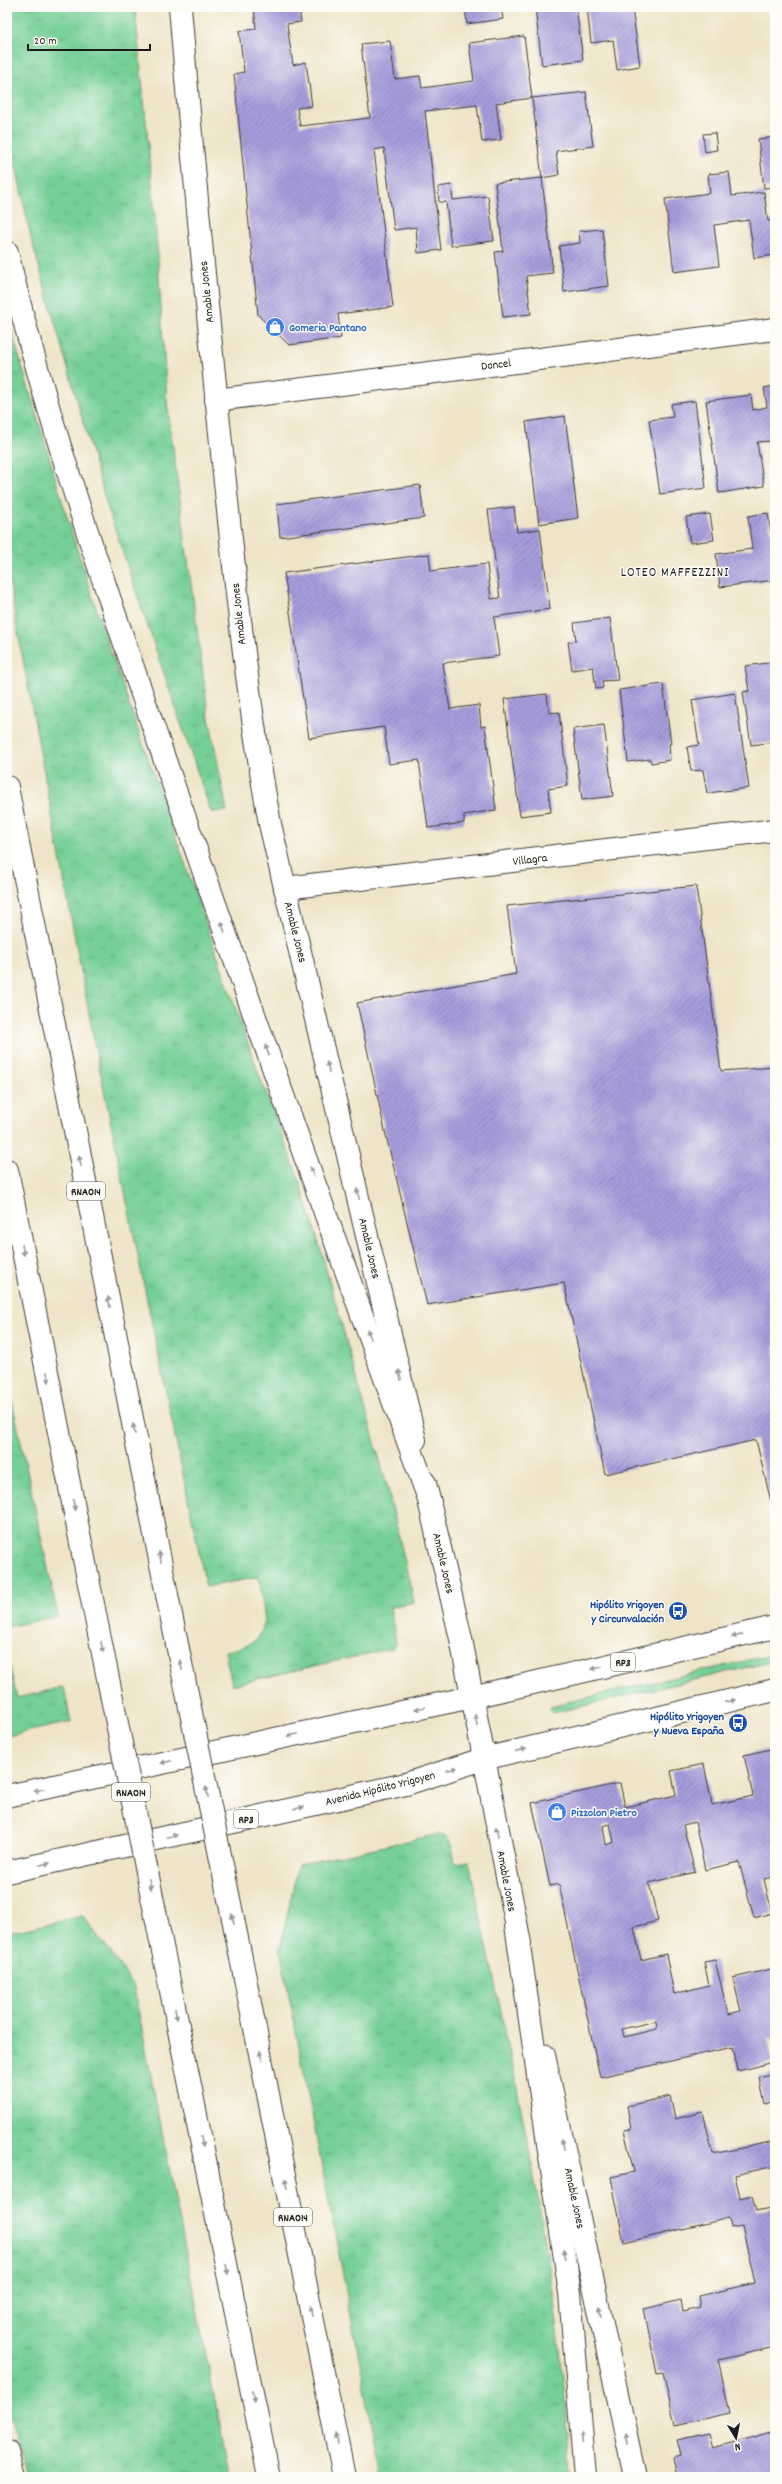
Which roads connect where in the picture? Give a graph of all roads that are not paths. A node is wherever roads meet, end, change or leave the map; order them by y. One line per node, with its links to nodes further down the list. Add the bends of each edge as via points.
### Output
1 (180, 7): 4 (main road, Amable Jones)
2 (7, 252): 9 (main road, one-way to 2, via 230,946 85,526 44,399)
3 (775, 329): 4 (main road, Doncel)
4 (216, 400): 7 (main road, Amable Jones, via 240,636 253,728 270,824)
5 (7, 787): 20 (main road, RNA014, one-way to 5, bridge)
6 (775, 830): 7 (main road, Villagra)
7 (285, 888): 9 (main road, Amable Jones, one-way to 7)
8 (7, 1170): 19 (main road, RNA014, one-way to 19, bridge)
9 (430, 1502): 12 (main road, Amable Jones)
10 (775, 1627): 12 (main road, RP3, one-way to 12)
11 (775, 1690): 13 (main road, Avenida Hipólito Yrigoyen / RP3, one-way to 11)
12 (472, 1697): 13 (main road, Amable Jones, one-way to 12); 14 (main road, RP3, one-way to 14)
13 (483, 1759): 15 (main road, Avenida Hipólito Yrigoyen / RP3, one-way to 13, via 406,1784); 16 (main road, Amable Jones, one-way to 13)
14 (7, 1796)
15 (7, 1872)
16 (516, 1925): 21 (main road, one-way to 16, via 570,2293); 22 (main road, Amable Jones, one-way to 16)
17 (7, 2452): 18 (main road)
18 (14, 2477)
19 (269, 2477)
20 (344, 2477)
21 (585, 2477)
22 (635, 2477)

